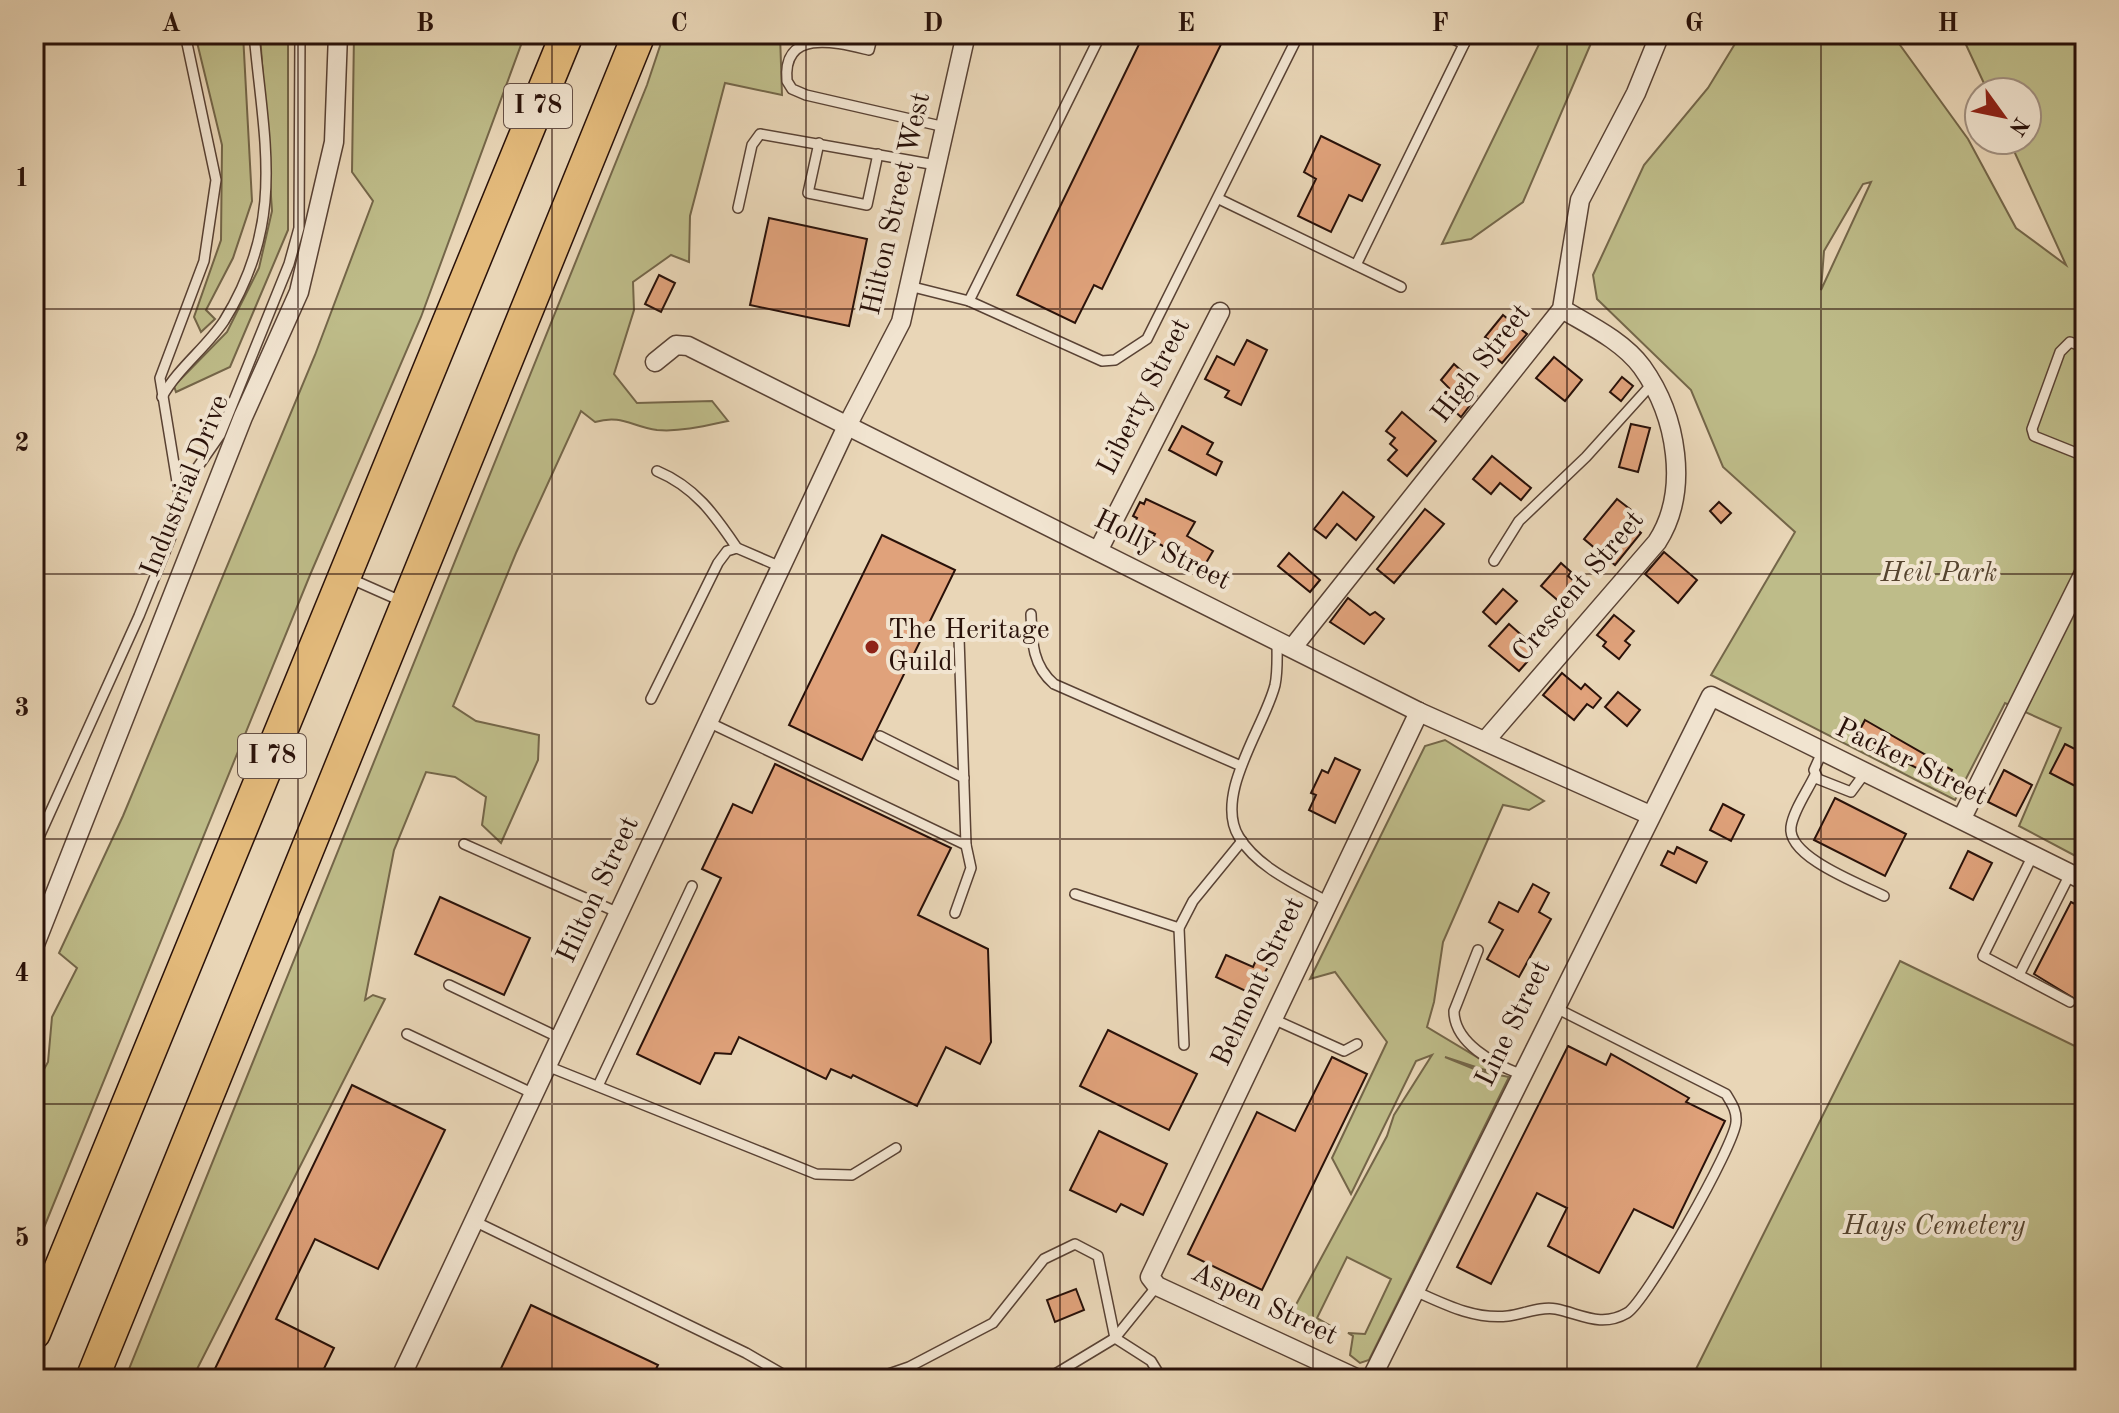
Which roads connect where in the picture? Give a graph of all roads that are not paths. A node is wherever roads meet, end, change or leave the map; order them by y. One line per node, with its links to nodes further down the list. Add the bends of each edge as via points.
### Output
1 (185, 34): 30 (lane, via 216,180 204,261 160,378)
2 (254, 34): 30 (lane, via 268,185 263,230 236,301)
3 (300, 34): 34 (lane, via 299,228 220,435)
4 (338, 34): 71 (street, Industrial Drive, via 334,142 299,292 243,417)
5 (567, 34): 40 (highway, I 78)
6 (639, 34): 41 (highway, I 78)
7 (873, 34): 15 (lane, via 869,50 825,40 806,44 788,62 787,81 806,95)
8 (966, 34): 15 (street, Hilton Street West)
9 (1101, 34): 24 (lane)
10 (1299, 34): 19 (lane)
11 (1443, 34): 14 (lane)
12 (1469, 34): 14 (lane)
13 (1660, 34): 25 (street, High Street, via 1580,200)
14 (1464, 44): 21 (lane)
15 (945, 127): 18 (street, Hilton Street West)
16 (819, 143): 17 (lane); 17 (lane, via 808,193 867,205); 20 (lane, via 760,134 752,145)
17 (878, 154): 18 (lane)
18 (936, 165): 22 (street, Hilton Street West)
19 (1219, 199): 21 (lane); 24 (lane, via 1147,339 1115,360 1087,355)
20 (738, 208)
21 (1356, 265): 23 (lane)
22 (909, 286): 24 (lane); 31 (street, Hilton Street West, via 901,322)
23 (1401, 287)
24 (969, 301)
25 (1562, 309): 29 (street, Crescent Street, via 1608,336 1641,365); 44 (street, High Street)
26 (1220, 312): 36 (street, Liberty Street)
27 (2085, 357): 32 (lane, via 2070,342 2060,352 2032,429 2034,436)
28 (655, 362): 31 (street, Holly Street, via 676,345 688,346)
29 (1651, 385): 37 (lane, via 1519,521); 50 (street, Crescent Street, via 1675,456 1677,499 1669,525)
30 (162, 397): 34 (lane)
31 (848, 424): 36 (street, Holly Street); 38 (street, Hilton Street)
32 (2085, 456)
33 (657, 471): 35 (lane, via 708,505)
34 (179, 494): 61 (lane, via 171,537 139,616)
35 (737, 548): 38 (lane); 46 (lane, via 718,563)
36 (1098, 551): 44 (street, Holly Street)
37 (1494, 561)
38 (781, 567): 48 (street, Hilton Street)
39 (2085, 571): 57 (street)
40 (345, 577): 41 (lane); 90 (highway, I 78)
41 (408, 604): 92 (highway, I 78)
42 (1031, 614): 52 (lane, via 1032,648 1042,674 1054,684)
43 (959, 638): 55 (lane)
44 (1285, 644): 47 (street, Holly Street); 52 (lane, via 1276,683)
45 (1711, 696): 51 (street, Packer Street); 56 (street, Line Street)
46 (651, 699)
47 (1419, 712): 50 (street, Holly Street); 67 (street, Belmont Street)
48 (708, 722): 60 (lane); 68 (street, Hilton Street)
49 (880, 736): 55 (lane)
50 (1485, 741): 56 (street, Holly Street)
51 (1823, 750): 53 (street, Packer Street); 54 (lane)
52 (1241, 766): 58 (lane, via 1233,805)
53 (1866, 772): 54 (lane, via 1851,792); 57 (street, Packer Street)
54 (1815, 775): 66 (lane, via 1790,827 1793,842 1802,854)
55 (964, 778): 60 (lane)
56 (1650, 815): 76 (street, Line Street)
57 (1962, 818): 62 (street, Packer Street)
58 (1242, 841): 67 (lane, via 1263,863); 70 (lane, via 1193,901)
59 (464, 844): 68 (lane)
60 (966, 845): 69 (lane, via 971,868)
61 (34, 848)
62 (2033, 855): 63 (street, Packer Street); 73 (lane, via 1983,956)
63 (2078, 877): 73 (lane)
64 (692, 886): 84 (lane)
65 (1075, 894): 70 (lane)
66 (1884, 896)
67 (1328, 902): 77 (street, Belmont Street)
68 (619, 913): 79 (street, Hilton Street)
69 (955, 913)
70 (1179, 928): 81 (lane)
71 (34, 947)
72 (1478, 950): 83 (lane, via 1454,1022 1468,1042)
73 (2019, 975): 75 (lane)
74 (449, 985): 79 (lane)
75 (2070, 1002)
76 (1554, 1007): 83 (street, Line Street); 89 (lane, via 1726,1094 1735,1108 1736,1125 1706,1189 1636,1305 1610,1319 1580,1319 1555,1309 1505,1317 1471,1314)
77 (1273, 1019): 80 (lane, via 1331,1048 1344,1051); 88 (street, Belmont Street)
78 (407, 1034): 85 (lane)
79 (560, 1038): 82 (street, Hilton Street)
80 (1357, 1044)
81 (1184, 1045)
82 (547, 1066): 84 (lane); 85 (street, Hilton Street)
83 (1520, 1074): 89 (street, Line Street)
84 (598, 1086): 86 (lane, via 816,1174 852,1175)
85 (534, 1094): 87 (street, Hilton Street)
86 (896, 1148)
87 (474, 1221): 93 (street, Hilton Street); 94 (lane)
88 (1154, 1281): 91 (lane); 98 (street, Aspen Street)
89 (1415, 1291): 99 (street, Line Street)
90 (34, 1333)
91 (1115, 1338): 95 (lane, via 1098,1256 1075,1244 1044,1259 993,1323 909,1367); 96 (lane); 97 (lane, via 1151,1361)
92 (92, 1379)
93 (400, 1379)
94 (791, 1379)
95 (874, 1379)
96 (1047, 1379)
97 (1162, 1379)
98 (1358, 1379)
99 (1371, 1379)

